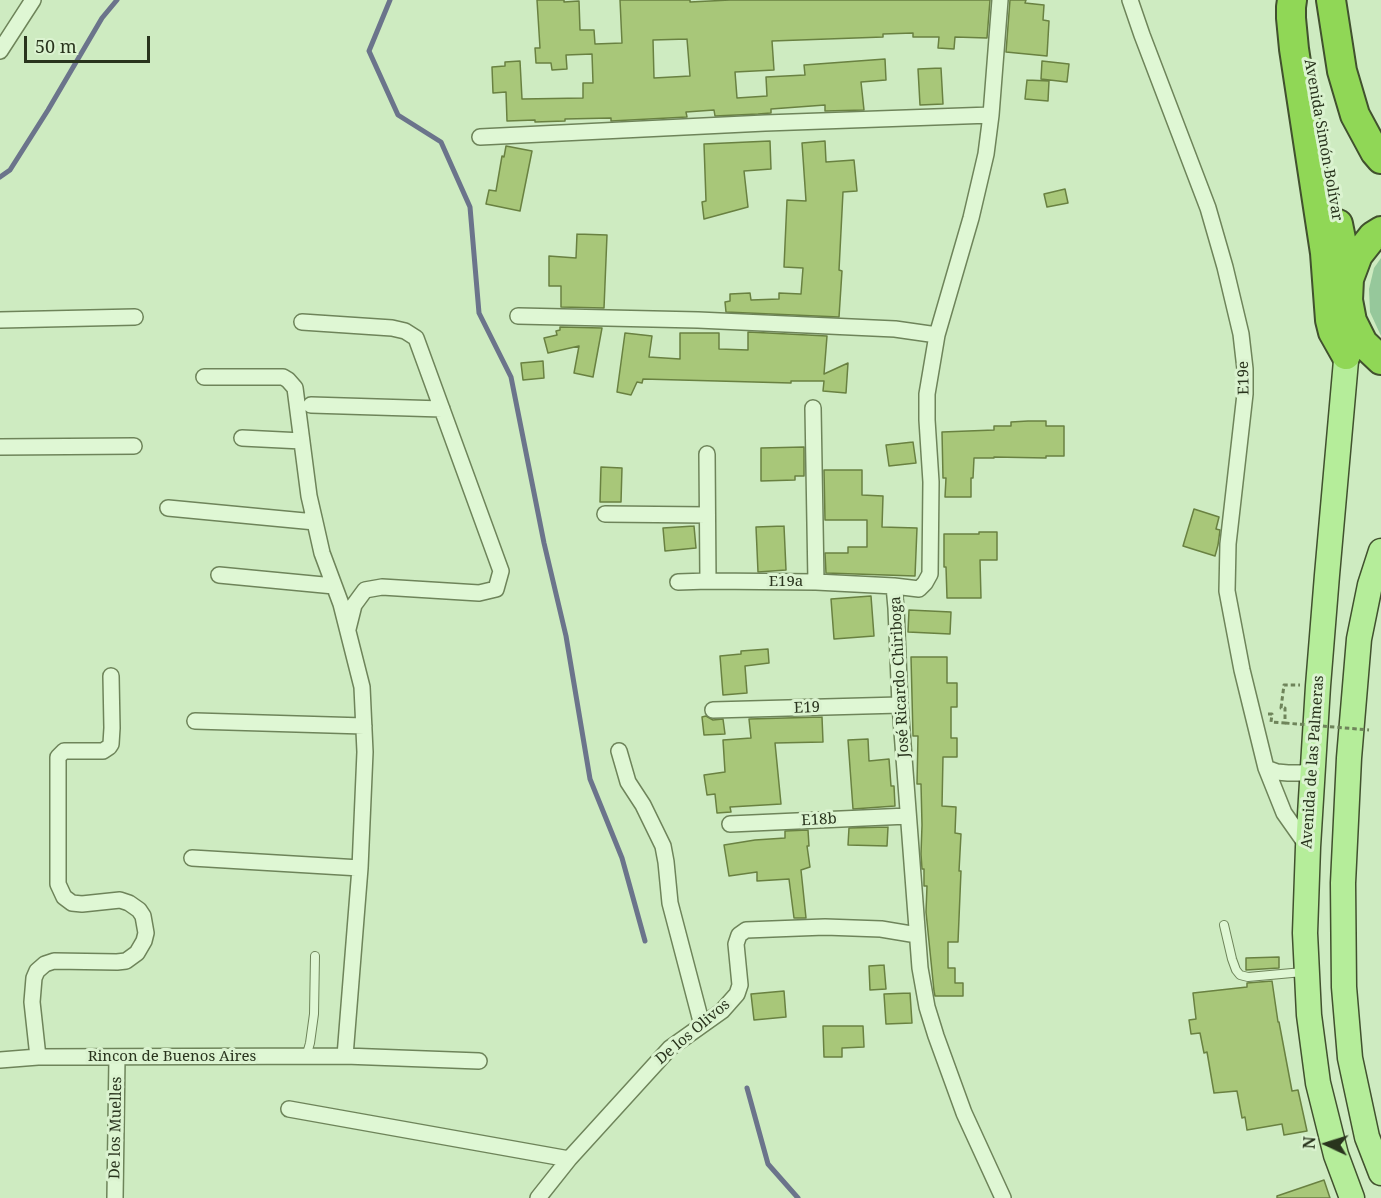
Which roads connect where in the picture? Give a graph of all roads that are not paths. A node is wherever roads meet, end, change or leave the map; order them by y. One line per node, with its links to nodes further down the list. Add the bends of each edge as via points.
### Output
1 (33, 0): 7 (street)
2 (1000, 0): 8 (street, José Ricardo Chiriboga)
3 (1130, 0): 48 (street, E19e, via 1208,208 1241,334 1245,394 1228,544 1227,591)
4 (1292, 0): 19 (highway, via 1294,49 1325,253 1330,320)
5 (1298, 0): 12 (highway, Avenida Simón Bolívar)
6 (1331, 0): 10 (highway, Avenida Simón Bolívar, via 1342,71 1355,115)
7 (0, 51)
8 (991, 115): 9 (street); 18 (street, José Ricardo Chiriboga, via 971,218)
9 (480, 137)
10 (1381, 159)
11 (1381, 231): 12 (highway, via 1358,255)
12 (1349, 279): 16 (highway)
13 (518, 316): 18 (street, via 884,328)
14 (135, 317): 15 (street)
15 (0, 320)
16 (1352, 321): 19 (main road, Avenida de las Palmeras); 20 (highway, via 1363,343)
17 (302, 322): 24 (street, via 405,331 416,338)
18 (938, 335): 39 (street, José Ricardo Chiriboga, via 927,394 930,574 919,589)
19 (1346, 354): 49 (main road, Avenida de las Palmeras)
20 (1381, 360)
21 (204, 377): 26 (street, via 288,380 297,394)
22 (311, 405): 24 (street)
23 (813, 408): 38 (street)
24 (442, 409): 41 (street, via 501,571 496,589 479,593 382,587 365,590 354,604)
25 (242, 438): 26 (street)
26 (302, 441): 33 (street)
27 (134, 446): 28 (street)
28 (0, 447)
29 (707, 454): 32 (street)
30 (168, 508): 33 (street)
31 (605, 514): 32 (street)
32 (706, 515): 36 (street)
33 (315, 522): 40 (street)
34 (1381, 551): 68 (main road, via 1359,639 1343,894 1350,1059 1367,1137)
35 (219, 575): 40 (street)
36 (708, 581): 37 (street, E19a); 38 (street, E19a)
37 (678, 582)
38 (816, 582): 39 (street, E19a)
39 (894, 585): 43 (street, José Ricardo Chiriboga)
40 (334, 586): 41 (street)
41 (348, 632): 46 (street, via 362,687)
42 (111, 676): 61 (street, via 111,744 103,751 64,751 58,757 58,884 72,903 120,900 135,906 143,916 146,933 137,953 126,961 54,961 37,971 32,1002)
43 (900, 705): 44 (street, E19); 50 (street, José Ricardo Chiriboga)
44 (713, 710)
45 (195, 721): 46 (street)
46 (364, 726): 54 (street)
47 (619, 751): 59 (street, via 628,782 663,846 670,903)
48 (1266, 768): 49 (street, via 1288,773); 52 (street, E19e, via 1284,813)
49 (1312, 770): 52 (main road, Avenida de las Palmeras)
50 (908, 816): 51 (street, E18b); 56 (street, José Ricardo Chiriboga)
51 (730, 824)
52 (1308, 847): 58 (main road, Avenida de las Palmeras)
53 (192, 858): 54 (street)
54 (360, 868): 60 (street)
55 (1224, 925): 58 (lane, via 1240,975)
56 (917, 934): 59 (street, De los Olivos, via 825,927 746,930 736,944 740,985 737,994); 71 (street, José Ricardo Chiriboga, via 927,1007 936,1036 964,1113)
57 (315, 956): 62 (lane, via 314,1014)
58 (1307, 972): 72 (main road, Avenida de las Palmeras, via 1318,1083 1336,1155)
59 (702, 1025): 67 (street, De los Olivos, via 670,1048)
60 (345, 1056): 62 (street, Rincon de Buenos Aires); 65 (street, Rincon de Buenos Aires)
61 (38, 1057): 63 (street, Rincon de Buenos Aires); 64 (street, Rincon de Buenos Aires)
62 (306, 1057): 63 (street, Rincon de Buenos Aires)
63 (117, 1058): 69 (street, De los Muelles)
64 (0, 1060)
65 (479, 1061)
66 (289, 1109): 67 (street)
67 (569, 1159): 70 (street, De los Olivos)
68 (1381, 1173)
69 (115, 1198)
70 (538, 1198)
71 (1003, 1198)
72 (1352, 1198)

